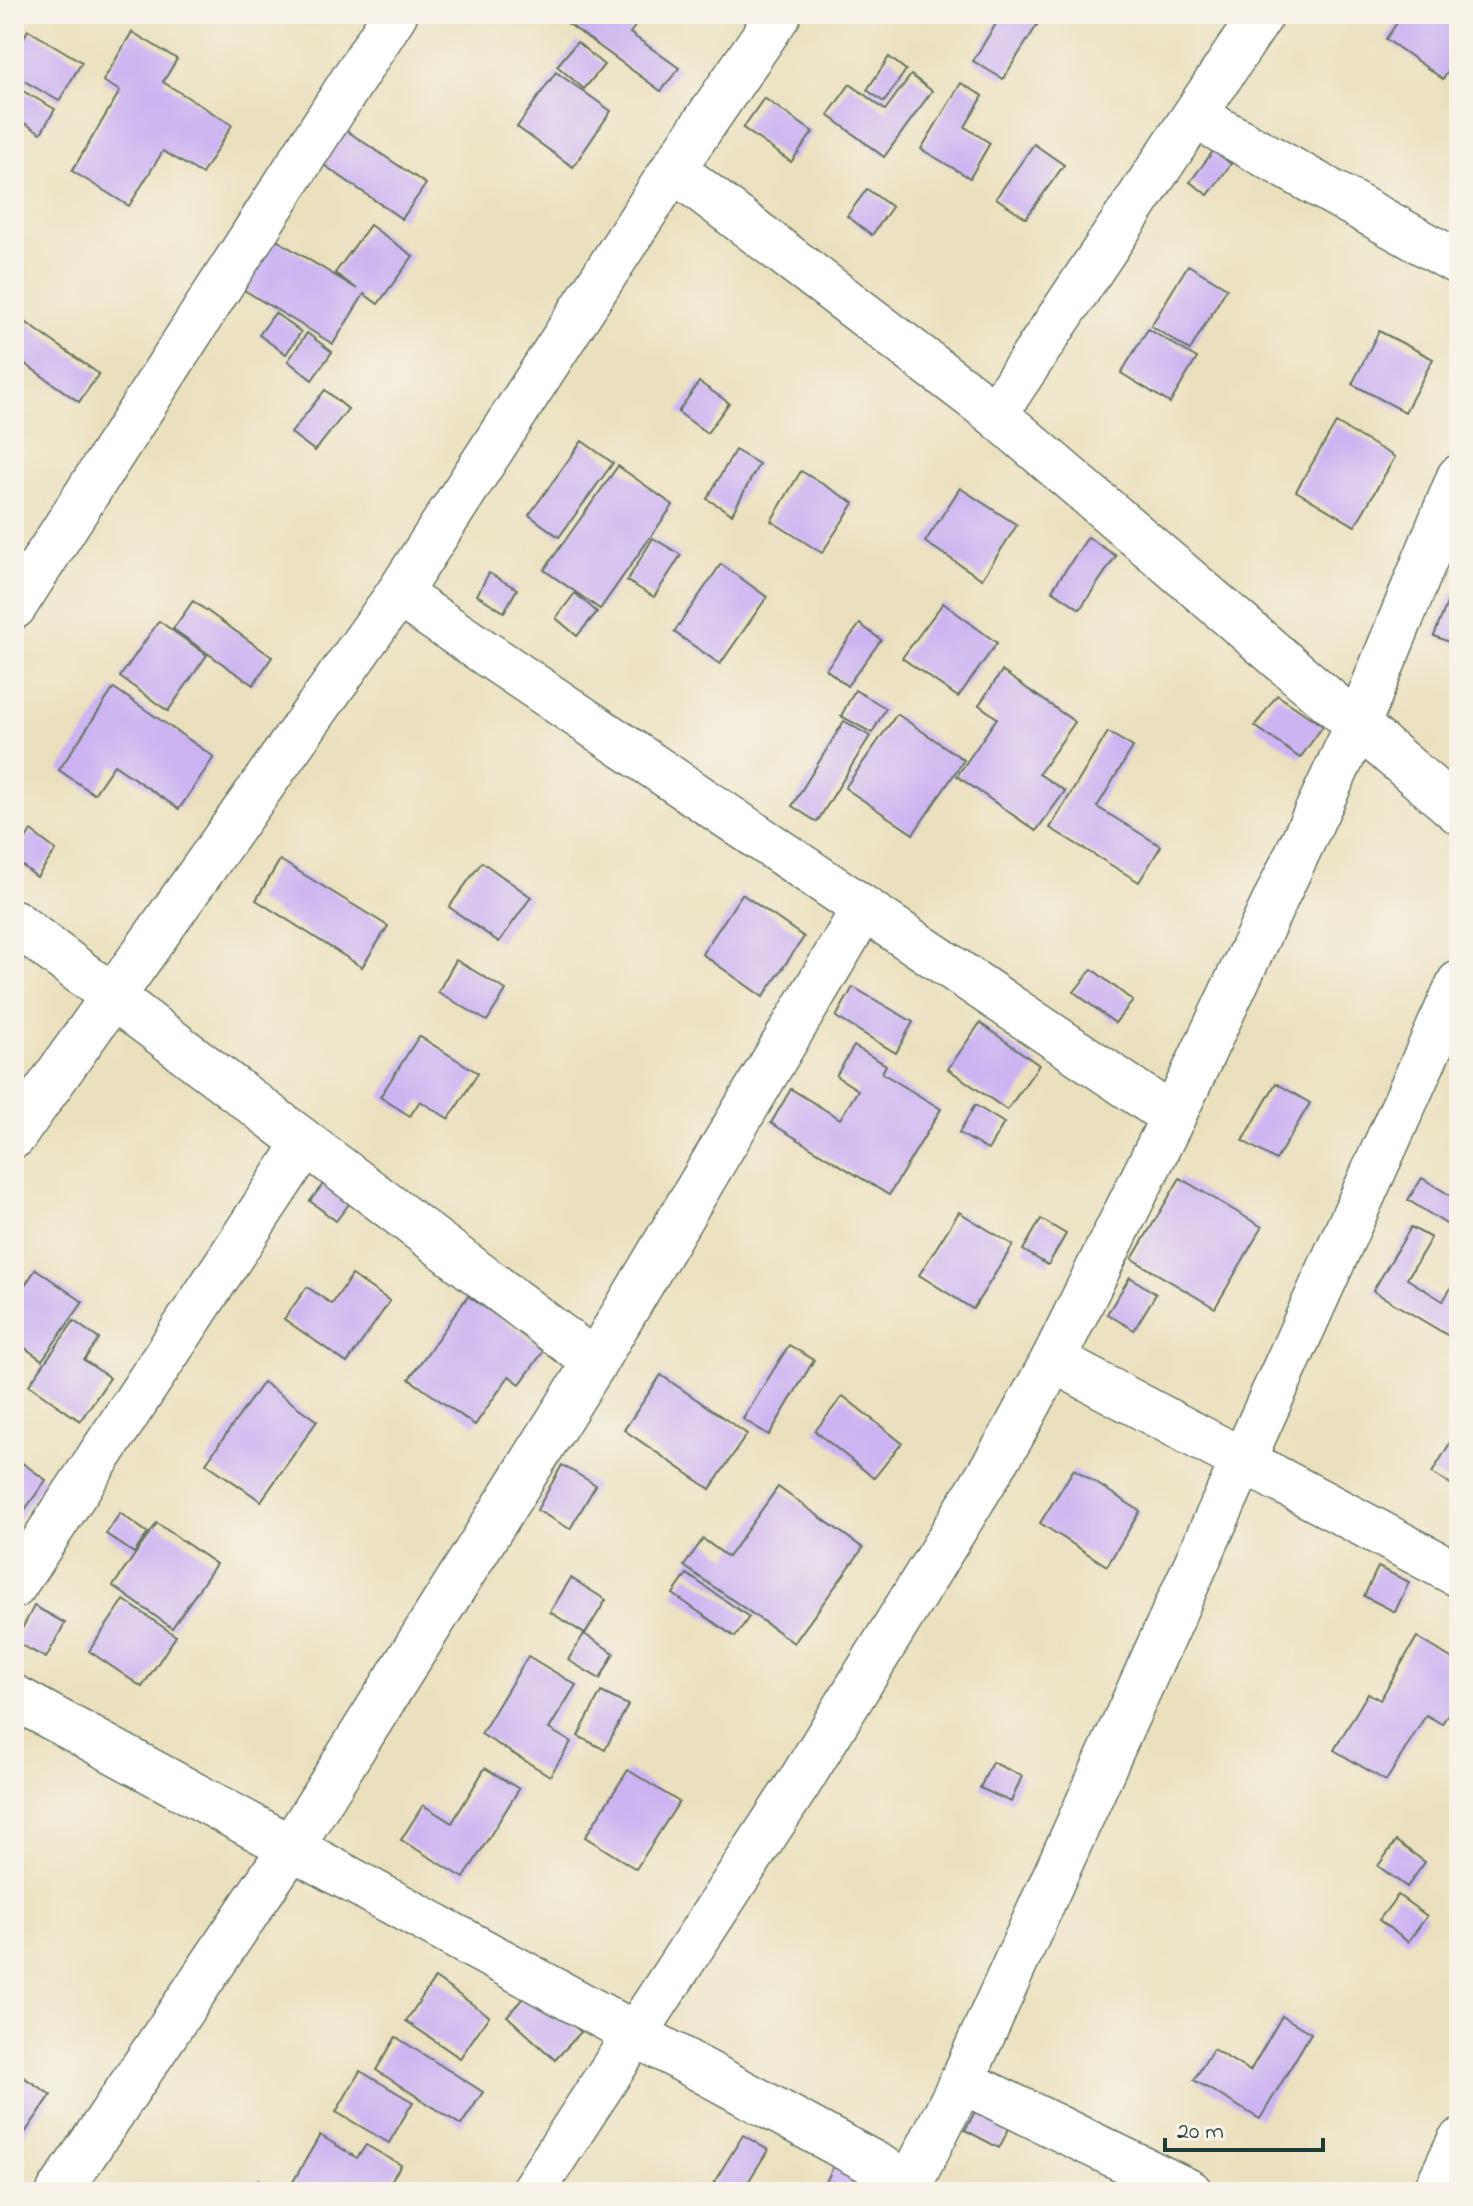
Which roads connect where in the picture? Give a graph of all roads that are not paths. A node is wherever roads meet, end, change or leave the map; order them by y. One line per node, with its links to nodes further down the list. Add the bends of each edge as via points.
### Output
1 (395, 14): 10 (street)
2 (779, 14): 5 (street)
3 (1262, 14): 4 (street)
4 (1195, 116): 6 (street); 7 (street)
5 (673, 169): 7 (street); 9 (street)
6 (1459, 263)
7 (995, 414): 11 (street)
8 (1459, 477): 11 (street)
9 (398, 594): 13 (street); 16 (street)
10 (14, 607)
11 (1358, 724): 12 (street); 17 (street)
12 (1459, 812)
13 (863, 910): 17 (street); 21 (street)
14 (14, 922): 16 (street)
15 (1459, 983): 22 (street)
16 (113, 998): 18 (street); 19 (street)
17 (1173, 1117): 20 (street)
18 (14, 1136)
19 (305, 1144): 21 (street); 24 (street)
20 (1053, 1360): 22 (street); 27 (street, via 799,1783)
21 (595, 1362): 26 (street)
22 (1243, 1460): 23 (street); 28 (street)
23 (1459, 1575)
24 (14, 1586)
25 (14, 1697): 26 (street)
26 (290, 1849): 27 (street); 31 (street)
27 (636, 2033): 30 (street); 32 (street)
28 (962, 2081): 30 (street); 33 (street)
29 (1459, 2142): 34 (street)
30 (908, 2187)
31 (59, 2192)
32 (532, 2192)
33 (1190, 2192)
34 (1435, 2192)

